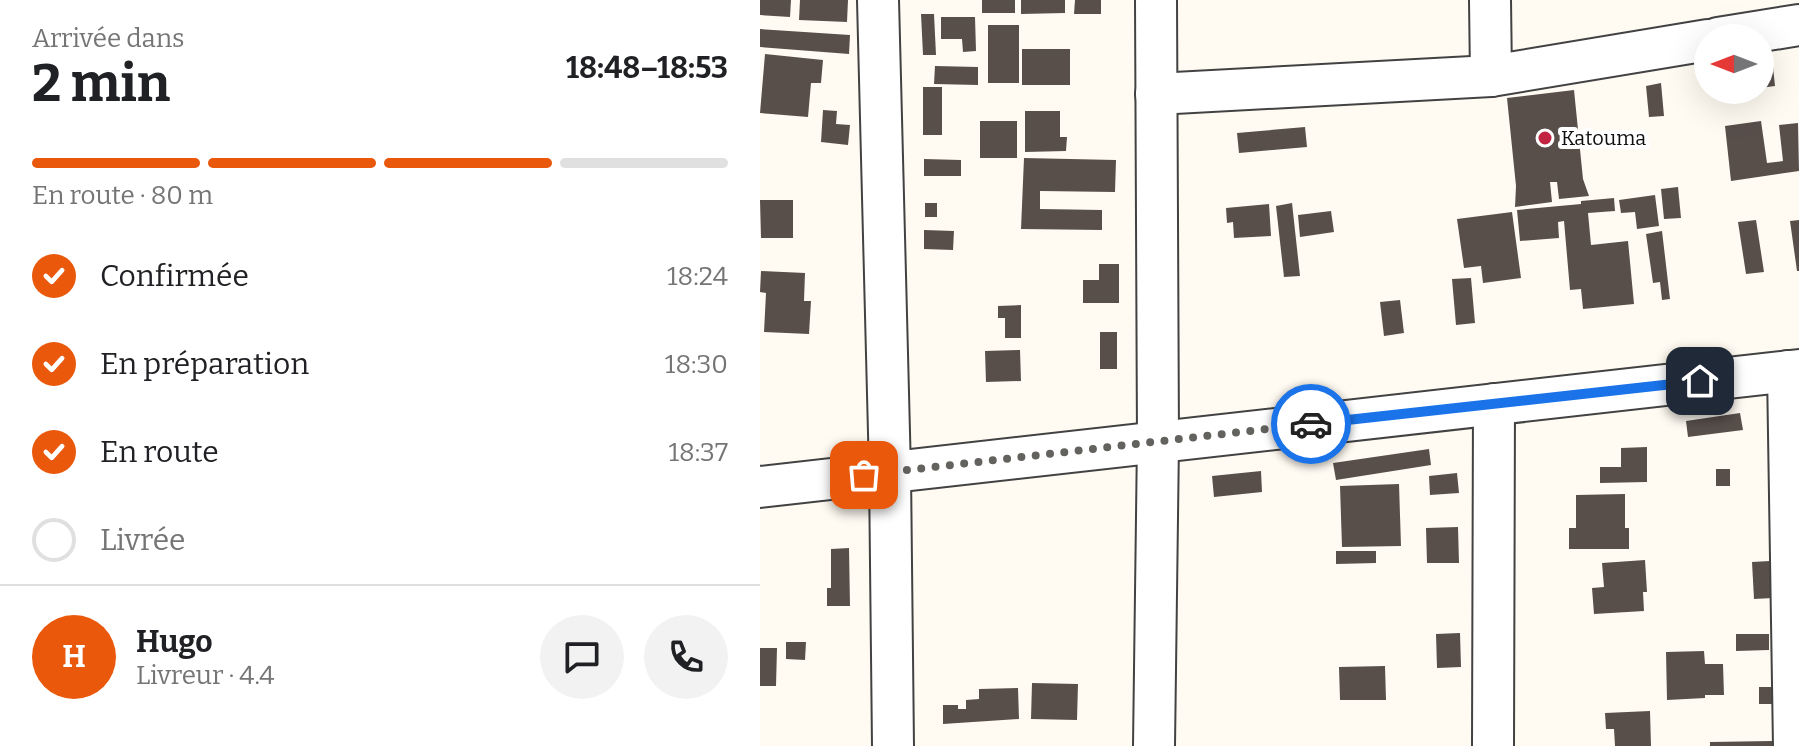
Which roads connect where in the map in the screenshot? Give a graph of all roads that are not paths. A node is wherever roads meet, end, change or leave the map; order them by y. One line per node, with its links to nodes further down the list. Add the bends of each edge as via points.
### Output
1 (878, 0): 12 (street)
2 (1156, 0): 8 (street)
3 (1490, 0): 7 (street)
4 (1787, 17): 5 (street)
5 (1764, 24)
6 (1694, 42): 7 (street)
7 (1491, 76): 8 (street)
8 (1156, 94): 11 (street)
9 (1793, 371): 10 (street); 17 (street)
10 (1494, 404): 11 (street); 16 (street)
11 (1158, 441): 12 (street); 15 (street)
12 (890, 472): 13 (street); 14 (street)
13 (760, 487)
14 (893, 746)
15 (1154, 746)
16 (1493, 746)
17 (1794, 746)

